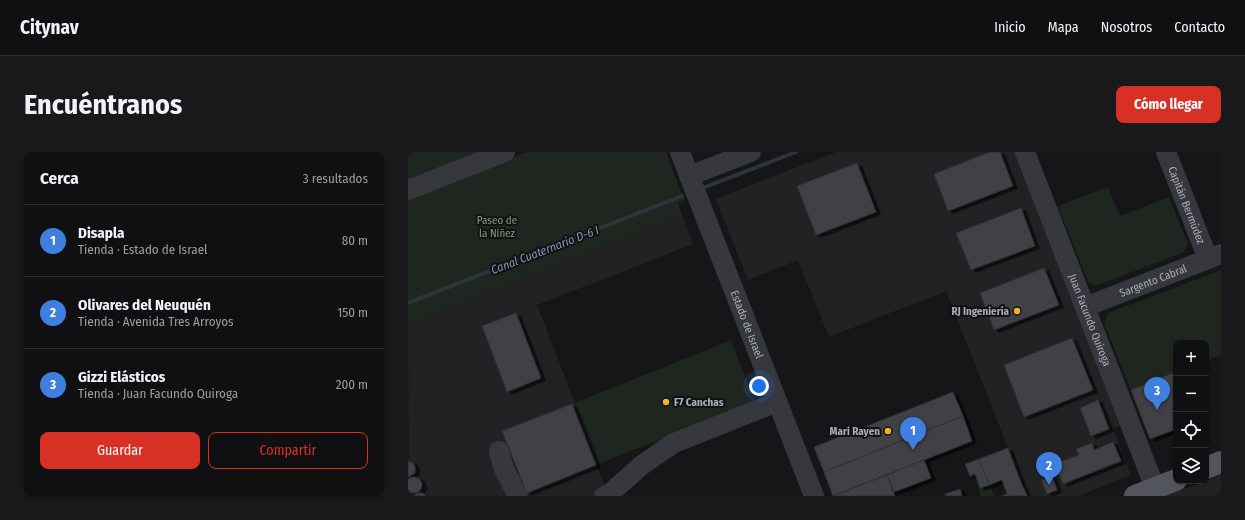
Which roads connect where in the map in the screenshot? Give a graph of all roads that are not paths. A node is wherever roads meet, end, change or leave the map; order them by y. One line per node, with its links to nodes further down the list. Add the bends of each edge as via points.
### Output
1 (505, 152): 7 (street)
2 (680, 152): 6 (street, Estado de Israel)
3 (751, 152): 6 (street)
4 (1025, 152): 9 (street, Juan Facundo Quiroga)
5 (1166, 152): 8 (street, Capitán Bermúdez)
6 (689, 176): 10 (street, Estado de Israel)
7 (408, 190)
8 (1214, 256): 9 (street, Sargento Cabral)
9 (1085, 307): 15 (street, Juan Facundo Quiroga)
10 (777, 402): 17 (street, via 674,443); 18 (street, Estado de Israel)
11 (499, 451): 16 (street, via 504,469)
12 (1221, 462): 13 (main road)
13 (1209, 467)
14 (1173, 481): 15 (main road)
15 (1145, 492)
16 (518, 496)
17 (604, 496)
18 (814, 496)

